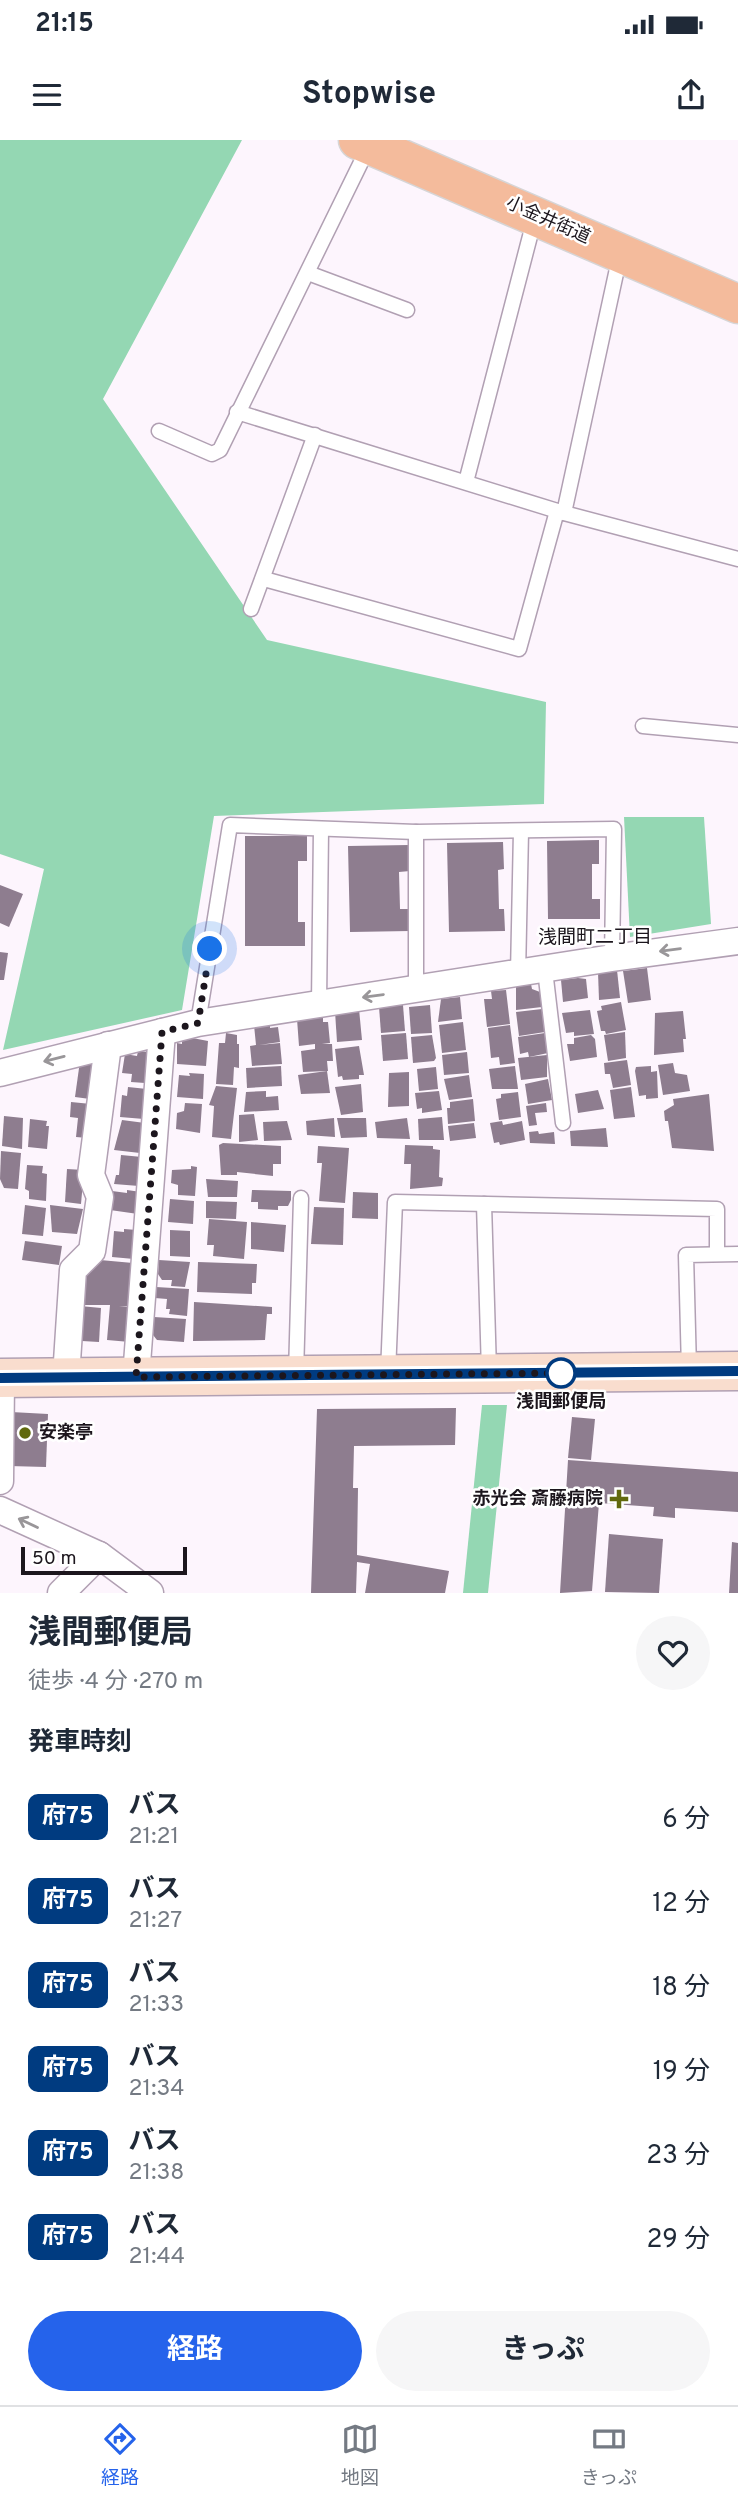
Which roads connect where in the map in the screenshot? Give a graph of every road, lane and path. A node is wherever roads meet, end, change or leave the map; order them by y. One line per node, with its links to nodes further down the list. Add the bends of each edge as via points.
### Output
1 (364, 143): 2 (main road, 小金井街道); 4 (lane)
2 (536, 215): 3 (main road, 小金井街道); 10 (lane)
3 (620, 254): 5 (main road, 小金井街道); 11 (lane)
4 (308, 273): 6 (lane); 7 (lane)
5 (738, 304)
6 (407, 310)
7 (237, 412): 8 (lane, via 220,450 212,454); 9 (lane)
8 (159, 430)
9 (315, 435): 10 (lane); 13 (lane)
10 (466, 482): 11 (lane)
11 (560, 512): 12 (lane); 13 (lane, via 519,649)
12 (738, 559)
13 (264, 579): 14 (lane)
14 (251, 608)
15 (643, 726): 16 (lane)
16 (738, 736)
17 (321, 829): 19 (lane); 25 (lane); 26 (lane, via 230,825)
18 (521, 831): 19 (lane); 21 (lane, via 614,829); 23 (lane)
19 (416, 832): 24 (lane)
20 (738, 942): 21 (street, one-way to 21)
21 (612, 958): 22 (street)
22 (545, 970): 23 (street); 30 (lane)
23 (518, 974): 24 (street)
24 (416, 990): 25 (street, one-way to 25)
25 (319, 1004): 26 (street)
26 (198, 1023): 27 (street)
27 (162, 1032): 28 (street); 41 (street)
28 (108, 1045): 29 (street, one-way to 29); 40 (street, via 91,1175 100,1197 92,1251 73,1270)
29 (0, 1073)
30 (563, 1123)
31 (301, 1198): 38 (lane)
32 (484, 1204): 33 (lane, via 717,1209); 37 (lane); 39 (lane, via 395,1202)
33 (717, 1253): 34 (lane); 36 (lane, via 686,1255)
34 (738, 1254)
35 (738, 1371): 36 (main road)
36 (689, 1372): 37 (main road)
37 (489, 1374): 39 (main road)
38 (296, 1375): 39 (main road); 41 (main road)
39 (388, 1375)
40 (66, 1377): 41 (main road); 42 (main road)
41 (136, 1377)
42 (1, 1378): 43 (street)
43 (0, 1481)
44 (0, 1510): 45 (street, one-way to 44)
45 (99, 1555): 46 (street); 47 (street)
46 (61, 1593)
47 (150, 1593)

